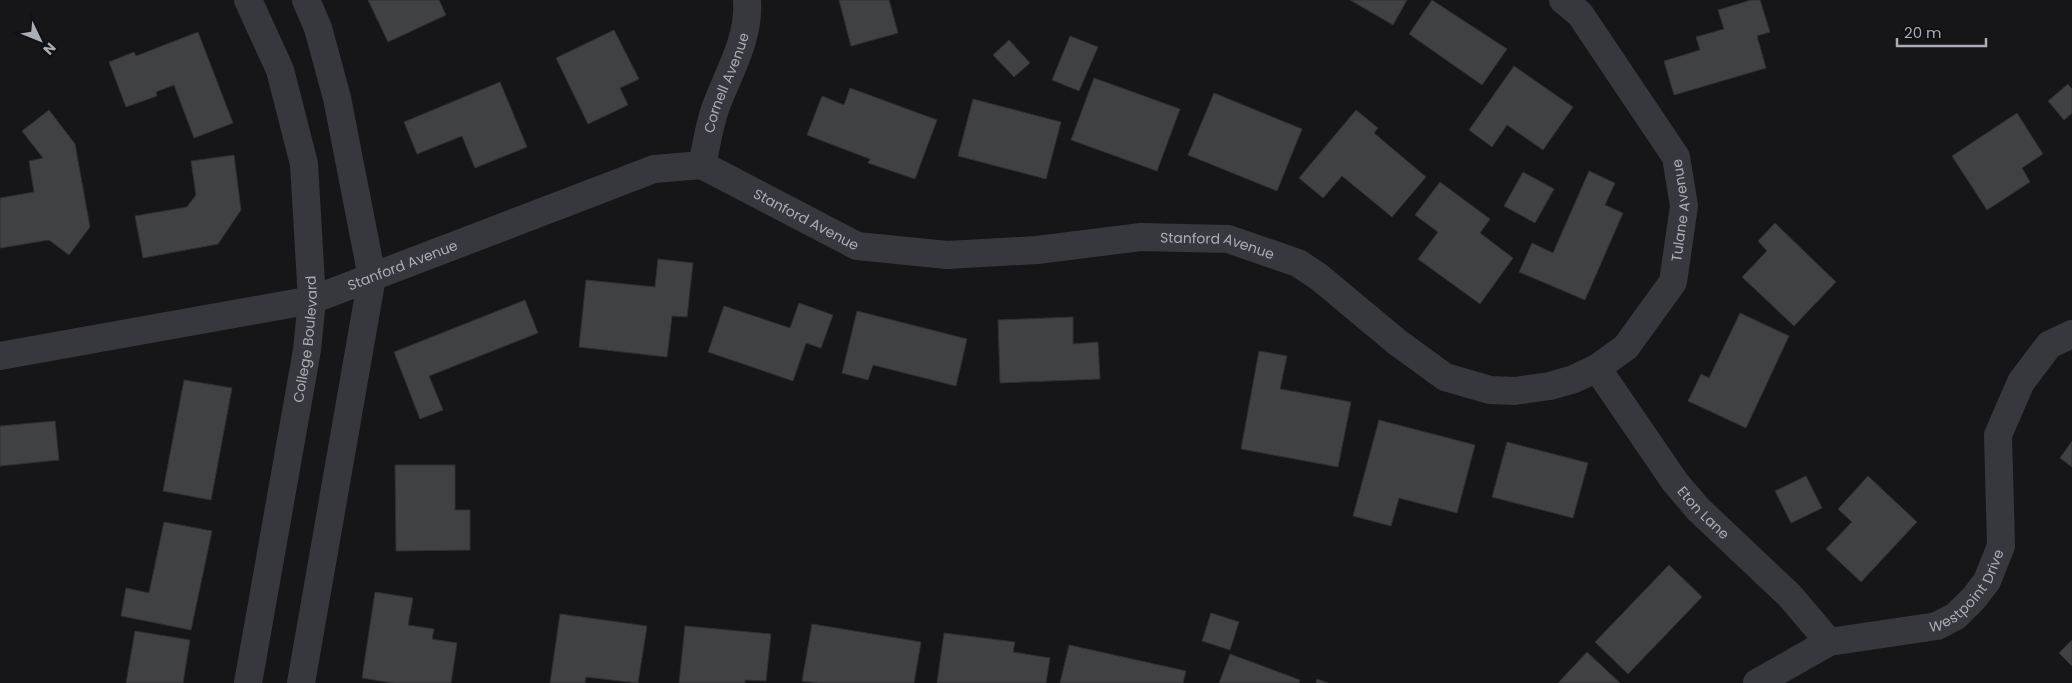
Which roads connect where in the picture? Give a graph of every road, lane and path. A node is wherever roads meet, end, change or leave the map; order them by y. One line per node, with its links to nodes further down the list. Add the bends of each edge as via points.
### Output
1 (248, 0): 7 (street, College Boulevard, via 280,70 304,164)
2 (306, 0): 6 (street, via 318,28 336,98)
3 (747, 0): 5 (street, Cornell Avenue, via 748,17 742,43 715,111)
4 (1564, 0): 10 (street, Tulane Avenue, via 1580,14 1676,157 1684,206 1673,282 1626,346)
5 (702, 165): 6 (street, Stanford Avenue, via 654,170); 10 (street, Stanford Avenue, via 857,246 947,255 1037,250 1141,236 1228,239 1298,263 1319,276 1397,342 1445,377 1468,386 1515,391 1550,386)
6 (372, 277): 7 (street, Stanford Avenue); 13 (street)
7 (312, 300): 9 (street, Stanford Avenue); 12 (street, College Boulevard, via 307,350)
8 (2072, 334): 11 (street, Westpoint Drive, via 2049,345 2021,382 1998,435 2001,546 1987,581 1974,598 1956,616 1937,626)
9 (0, 356)
10 (1597, 368): 11 (street, Eton Lane, via 1675,482 1698,509 1790,596)
11 (1829, 642): 14 (street, Westpoint Drive)
12 (248, 683)
13 (300, 683)
14 (1757, 683)

